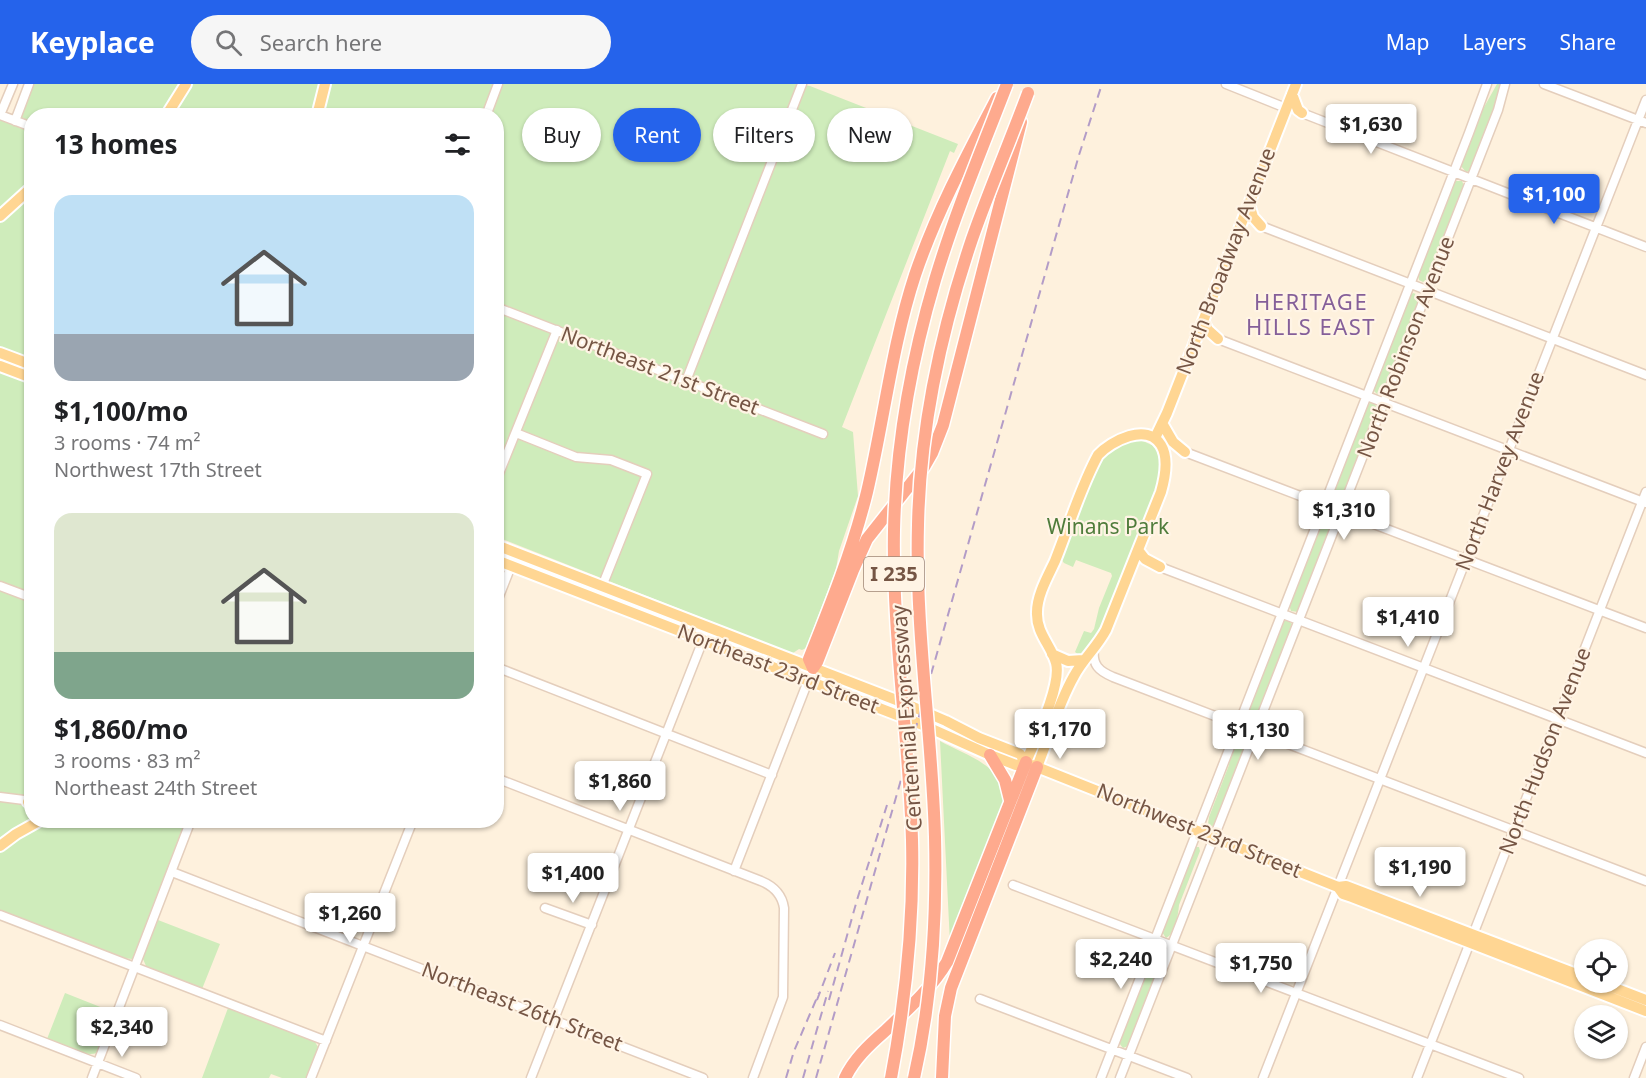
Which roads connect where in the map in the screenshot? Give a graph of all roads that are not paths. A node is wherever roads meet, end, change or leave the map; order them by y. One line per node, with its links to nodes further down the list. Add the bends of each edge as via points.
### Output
1 (13, 84): 23 (street)
2 (29, 84): 24 (street)
3 (187, 84): 17 (main road); 18 (main road)
4 (325, 84): 19 (main road)
5 (498, 84): 20 (street)
6 (801, 84): 49 (street)
7 (1006, 84): 82 (highway, bridge, via 964,161 918,267 898,337 867,492 846,563 809,659); 141 (highway, Centennial Expressway / I 235, bridge, via 935,279 915,357 900,454 894,528 895,618 912,886 907,982)
8 (1226, 84): 21 (street)
9 (1487, 84): 16 (street)
10 (1493, 84): 16 (street)
11 (1505, 84): 28 (street, North Robinson Avenue)
12 (1544, 84): 25 (street)
13 (1030, 89): 82 (highway, bridge, via 944,424 932,453 864,545); 142 (highway, Centennial Expressway / I 235, bridge, via 955,293 935,379 923,457 918,595 935,886 928,992)
14 (1294, 89): 21 (main road, North Broadway Avenue); 22 (main road, via 1297,108)
15 (1646, 100): 25 (street, North Harvey Avenue)
16 (1480, 105): 27 (street, North Robinson Avenue)
17 (171, 108)
18 (180, 108)
19 (319, 108)
20 (489, 108)
21 (1286, 108): 31 (main road, North Broadway Avenue)
22 (1302, 113): 27 (street)
23 (0, 115): 24 (street)
24 (15, 121): 26 (street)
25 (1642, 121): 35 (street, North Harvey Avenue)
26 (24, 124)
27 (1454, 172): 28 (street); 37 (street, North Robinson Avenue)
28 (1471, 179): 35 (street); 38 (street, North Robinson Avenue)
29 (24, 193): 30 (main road)
30 (12, 203): 32 (main road); 33 (main road)
31 (1249, 204): 34 (main road); 40 (main road, North Broadway Avenue)
32 (0, 207)
33 (0, 216)
34 (1261, 226): 37 (street)
35 (1595, 227): 36 (street); 43 (street, North Harvey Avenue)
36 (1646, 247)
37 (1410, 284): 38 (street); 50 (street, North Robinson Avenue)
38 (1427, 291): 43 (street); 51 (street, North Robinson Avenue)
39 (504, 310): 41 (street, Northeast 21st Street)
40 (1203, 321): 42 (main road); 52 (main road, North Broadway Avenue)
41 (557, 330): 49 (street, Northeast 21st Street); 53 (street)
42 (1218, 339): 50 (street)
43 (1552, 339): 48 (street); 56 (street, North Harvey Avenue)
44 (0, 353): 45 (main road)
45 (24, 362)
46 (0, 366): 47 (main road)
47 (24, 375)
48 (1646, 375)
49 (686, 381): 54 (street, Northeast 21st Street)
50 (1366, 396): 51 (street); 61 (street, North Robinson Avenue)
51 (1384, 403): 56 (street); 62 (street, North Robinson Avenue)
52 (1162, 423): 55 (main road, North Broadway Avenue); 57 (main road, via 1173,442)
53 (516, 433): 58 (street); 71 (street, via 576,457 611,460 647,474)
54 (823, 434)
55 (1155, 438): 64 (main road, via 1164,451 1164,480); 80 (main road, via 1134,435 1111,443 1093,464 1039,601 1038,625)
56 (1508, 450): 60 (street); 65 (street, North Harvey Avenue)
57 (1185, 452): 61 (street)
58 (504, 462)
59 (1646, 492): 60 (street, North Hudson Avenue)
60 (1644, 502): 74 (street, North Hudson Avenue)
61 (1324, 504): 62 (street); 75 (street, North Robinson Avenue)
62 (1341, 511): 65 (street); 76 (street, North Robinson Avenue)
63 (504, 548): 71 (main road, Northeast 23rd Street)
64 (1138, 550): 68 (main road); 79 (main road, via 1106,630)
65 (1466, 559): 74 (street); 83 (street, North Harvey Avenue)
66 (504, 563): 67 (main road, Northeast 23rd Street)
67 (511, 566): 69 (street); 73 (main road, Northeast 23rd Street)
68 (1160, 567): 75 (street)
69 (504, 584)
70 (0, 586): 72 (street)
71 (603, 586): 73 (street); 82 (main road, Northeast 23rd Street)
72 (24, 595)
73 (597, 599): 78 (main road, Northeast 23rd Street)
74 (1600, 610): 77 (street); 86 (street, North Hudson Avenue)
75 (1281, 613): 76 (street); 87 (street, North Robinson Avenue)
76 (1299, 620): 83 (street); 88 (street, North Robinson Avenue)
77 (1646, 628)
78 (703, 640): 85 (main road, Northeast 23rd Street); 89 (street)
79 (1094, 649): 81 (main road); 87 (street, via 1094,661 1100,671)
80 (1052, 654): 81 (main road, via 1068,661); 92 (main road, via 1056,686)
81 (1083, 660): 92 (main road)
82 (813, 668): 85 (main road); 92 (main road, Northeast 23rd Street, via 946,721 1020,754)
83 (1424, 668): 86 (street); 94 (street, North Harvey Avenue)
84 (504, 670): 89 (street)
85 (808, 681): 91 (main road, Northeast 23rd Street); 93 (street)
86 (1557, 719): 90 (street); 103 (street, North Hudson Avenue)
87 (1238, 724): 88 (street); 104 (street, North Robinson Avenue)
88 (1255, 731): 94 (street); 105 (street, North Robinson Avenue)
89 (666, 734): 93 (street); 102 (street)
90 (1646, 753)
91 (990, 755): 92 (main road, Northeast 23rd Street, via 1016,765); 98 (highway, via 1005,780)
92 (1032, 765): 98 (highway); 104 (main road, Northwest 23rd Street); 143 (highway, via 955,975 945,1016)
93 (772, 775): 107 (street)
94 (1380, 779): 103 (street); 111 (street, North Harvey Avenue)
95 (504, 781): 102 (street)
96 (0, 797): 97 (street)
97 (24, 801)
98 (1010, 801): 140 (highway, via 941,972 864,1051)
99 (27, 828): 106 (main road)
100 (188, 828): 108 (street)
101 (409, 828): 117 (street)
102 (628, 829): 107 (street); 114 (street)
103 (1514, 830): 109 (street); 116 (street, North Hudson Avenue)
104 (1197, 831): 105 (main road, Northwest 23rd Street); 115 (street, North Robinson Avenue)
105 (1213, 838): 111 (main road, Northwest 23rd Street); 118 (street, North Robinson Avenue)
106 (0, 846)
107 (734, 871): 139 (street, via 772,886 784,908 783,997)
108 (172, 872): 117 (street, Northeast 26th Street); 119 (street)
109 (1646, 880)
110 (1013, 885): 115 (street)
111 (1338, 887): 116 (main road, Northwest 23rd Street, via 1346,886); 122 (street, North Harvey Avenue)
112 (545, 908): 114 (street)
113 (0, 915): 119 (street)
114 (592, 925): 126 (street)
115 (1155, 939): 118 (street); 131 (street, North Robinson Avenue)
116 (1471, 939): 120 (main road, Northwest 23rd Street); 125 (main road, Northwest 23rd Street); 129 (street, North Hudson Avenue)
117 (363, 946): 126 (street, Northeast 26th Street); 128 (street)
118 (1171, 946): 122 (street); 132 (street, North Robinson Avenue)
119 (135, 967): 128 (street); 133 (street)
120 (1574, 973)
121 (1628, 993): 124 (main road)
122 (1297, 994): 129 (street); 147 (street, North Harvey Avenue)
123 (980, 999): 131 (street)
124 (1646, 1000)
125 (1646, 1011)
126 (554, 1020): 137 (street); 138 (street, Northeast 26th Street)
127 (0, 1025): 133 (street)
128 (326, 1041): 136 (street)
129 (1430, 1044): 148 (street, North Hudson Avenue); 149 (street)
130 (1646, 1047): 150 (street)
131 (1112, 1050): 132 (street); 144 (street, North Robinson Avenue)
132 (1129, 1056): 145 (street, North Robinson Avenue); 146 (street)
133 (98, 1063): 134 (street); 135 (street)
134 (92, 1078)
135 (136, 1078)
136 (311, 1078)
137 (531, 1078)
138 (703, 1078)
139 (753, 1078)
140 (845, 1078)
141 (891, 1078)
142 (914, 1078)
143 (942, 1078)
144 (1101, 1078)
145 (1120, 1078)
146 (1187, 1078)
147 (1263, 1078)
148 (1417, 1078)
149 (1518, 1078)
150 (1634, 1078)

